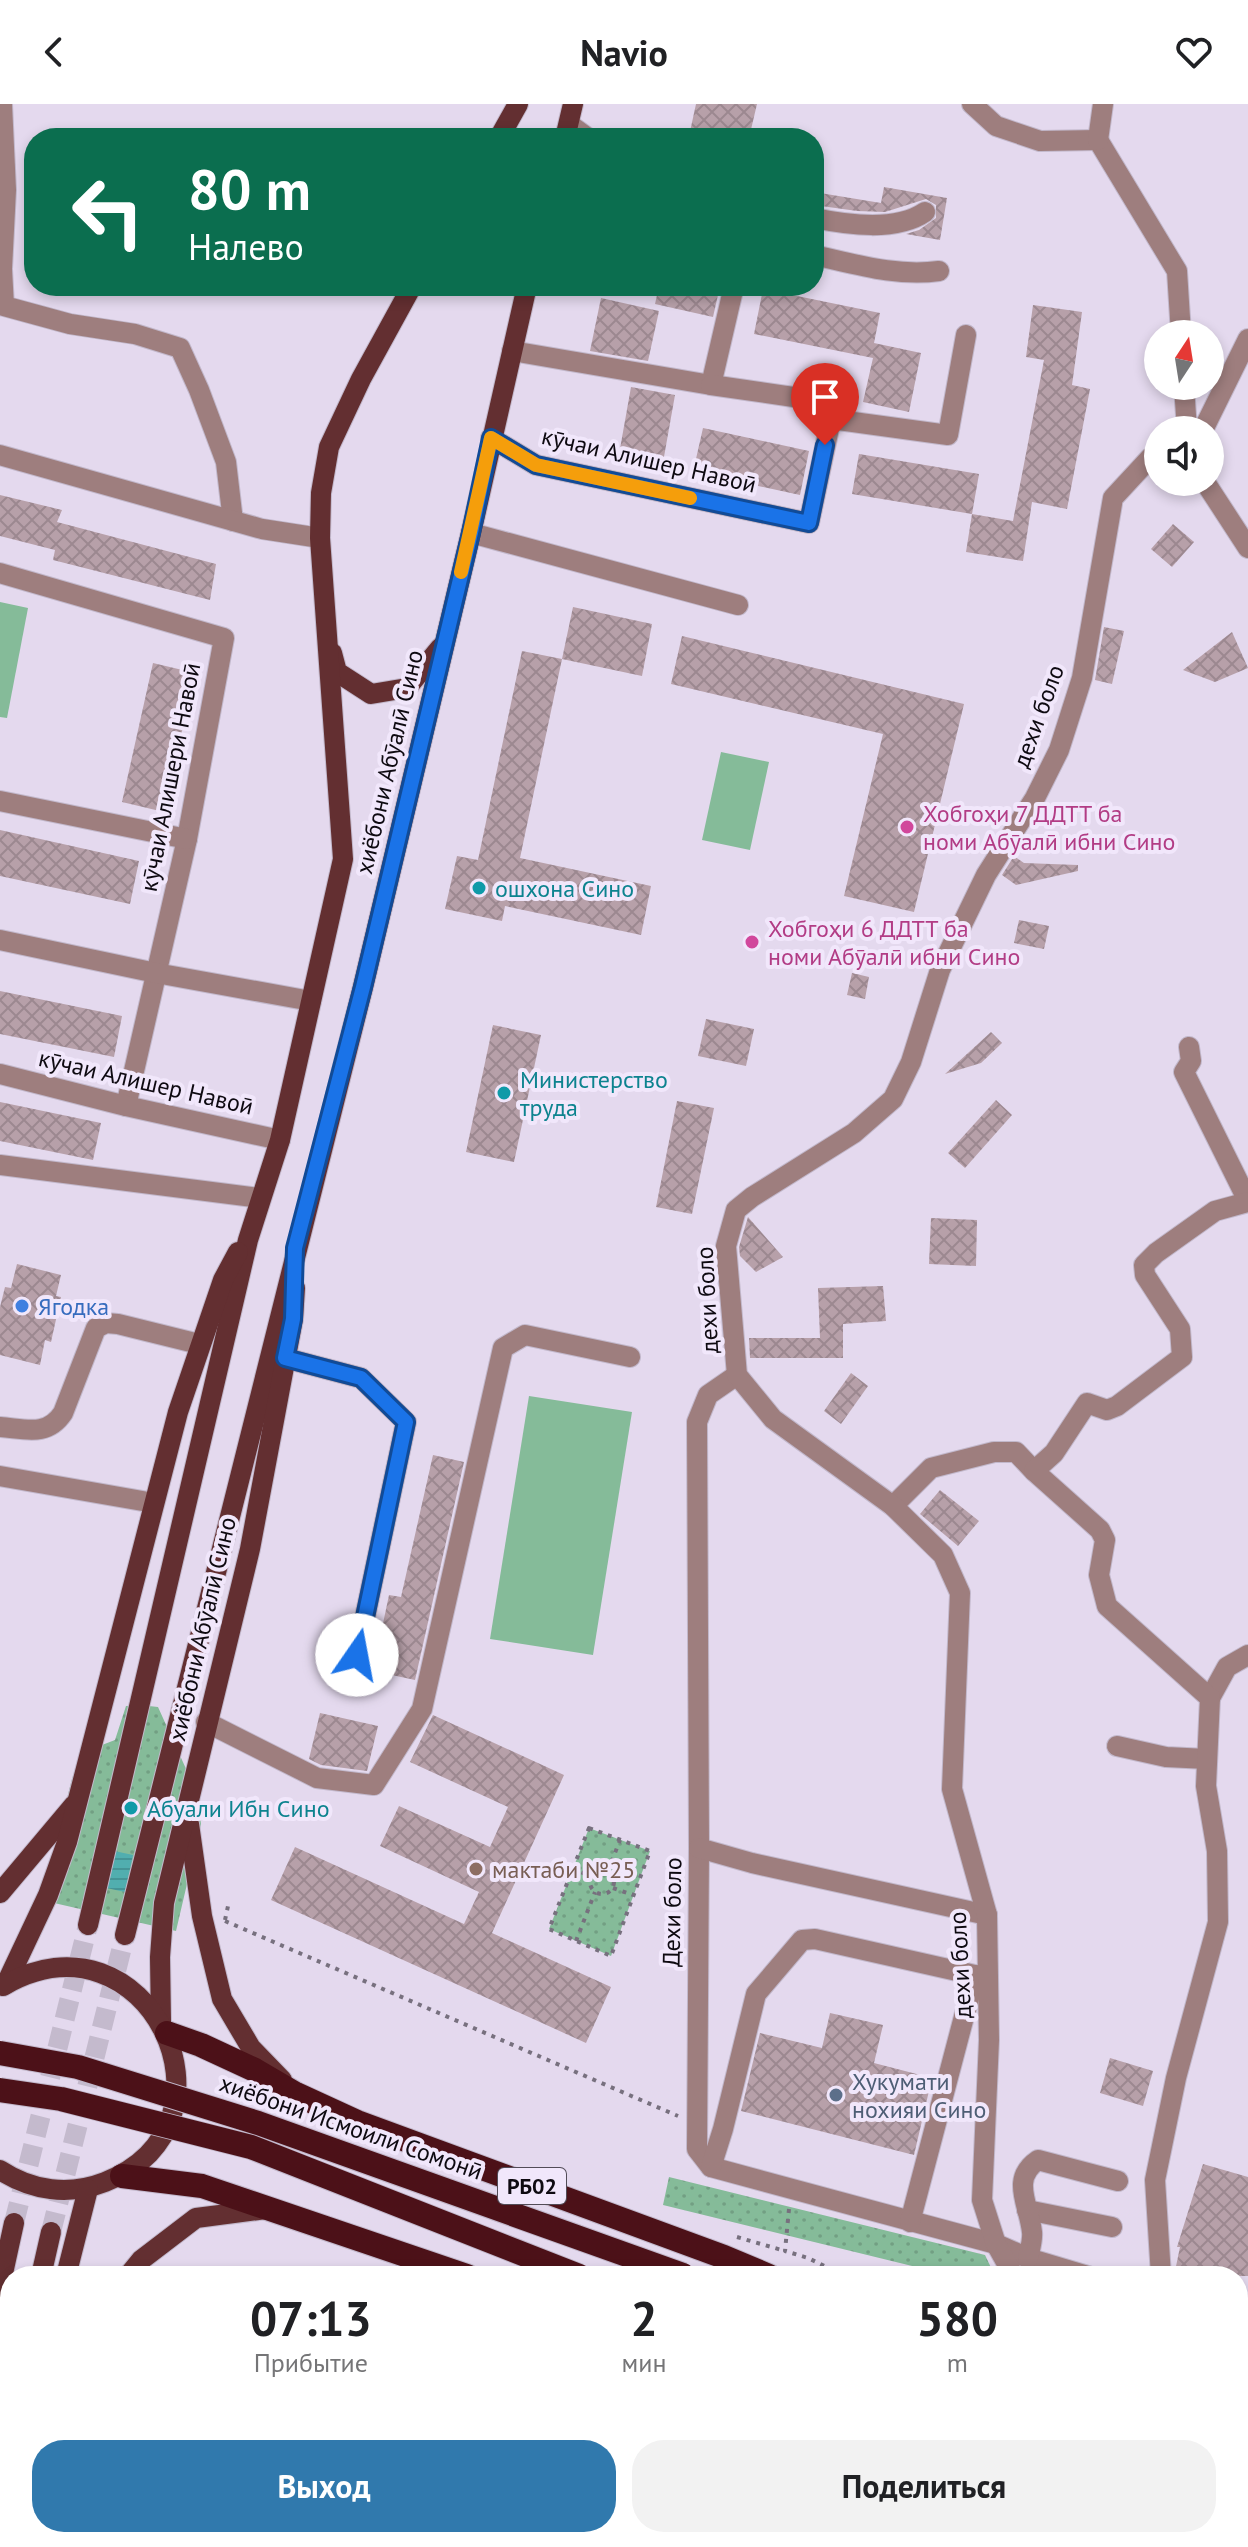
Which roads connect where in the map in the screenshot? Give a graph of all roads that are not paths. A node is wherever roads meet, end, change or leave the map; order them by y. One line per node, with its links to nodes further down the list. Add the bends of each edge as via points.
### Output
1 (2, 104): 25 (street, via 4,306 180,348 226,462)
2 (518, 104): 5 (main road)
3 (972, 104): 6 (street, via 996,126 1040,141)
4 (1103, 104): 6 (street)
5 (505, 128)
6 (1098, 140): 14 (street, via 1177,271)
7 (925, 212): 8 (street, via 892,226)
8 (824, 219)
9 (824, 257): 10 (street, via 879,270)
10 (939, 271)
11 (407, 296): 28 (main road, хиёбони Абӯалӣ Сино, via 329,447)
12 (520, 296): 17 (main road, хиёбони Абӯалӣ Сино)
13 (732, 296): 18 (street)
14 (1180, 320)
15 (966, 335): 20 (street, via 948,435)
16 (1248, 339): 19 (street)
17 (512, 351): 18 (street); 21 (main road, хиёбони Абӯалӣ Сино)
18 (711, 385): 20 (street, via 814,400)
19 (1210, 416)
20 (831, 419): 21 (street, кӯчаи Алишер Навоӣ, via 809,523 536,465)
21 (491, 438): 26 (main road, хиёбони Абӯалӣ Сино)
22 (0, 455): 25 (street)
23 (1144, 464): 50 (street, дехи боло, via 1113,498 1082,678 1059,750 986,875 940,970 911,1062 893,1099 854,1133 736,1210 726,1246)
24 (1215, 496): 27 (street)
25 (233, 521): 28 (street)
26 (471, 533): 30 (street); 32 (main road, хиёбони Абӯалӣ Сино)
27 (1245, 537)
28 (320, 538): 31 (main road, хиёбони Абӯалӣ Сино)
29 (0, 573): 34 (street, кӯчаи Алишери Навоӣ, via 224,638)
30 (738, 605)
31 (327, 634): 32 (main road, via 337,672 371,694 407,688); 37 (main road, хиёбони Абӯалӣ Сино, via 343,859)
32 (444, 643): 46 (main road, хиёбони Абӯалӣ Сино)
33 (0, 801): 34 (street)
34 (187, 839): 36 (street, кӯчаи Алишери Навоӣ)
35 (0, 940): 36 (street)
36 (156, 973): 37 (street); 40 (street, кӯчаи Алишери Навоӣ)
37 (311, 1001): 41 (main road, хиёбони Абӯалӣ Сино)
38 (1189, 1047): 44 (street, via 1191,1061 1184,1072)
39 (0, 1074): 40 (street, кӯчаи Алишер Навоӣ)
40 (126, 1106): 41 (street, кӯчаи Алишер Навоӣ)
41 (280, 1140): 43 (main road, хиёбони Абӯалӣ Сино)
42 (0, 1165): 43 (street)
43 (260, 1198): 45 (main road, хиёбони Абӯалӣ Сино)
44 (1248, 1202): 52 (street, via 1215,1211 1144,1265 1145,1275 1180,1329 1182,1357 1117,1406 1107,1410 1087,1403 1054,1453)
45 (248, 1240): 47 (main road, хиёбони Абӯалӣ Сино, via 223,1280); 67 (main road, хиёбони Абӯалӣ Сино)
46 (295, 1248): 49 (main road, хиёбони Абӯалӣ Сино, via 293,1319); 68 (main road, хиёбони Абӯалӣ Сино)
47 (199, 1344): 51 (street, via 106,1323 96,1328 56,1424 41,1430); 54 (main road, хиёбони Абӯалӣ Сино)
48 (630, 1357): 59 (street, via 525,1335 503,1348 422,1709 374,1785 317,1778)
49 (285, 1358): 56 (street, via 361,1378 406,1422); 59 (main road, хиёбони Абӯалӣ Сино, via 250,1549)
50 (737, 1375): 55 (street, дехи боло, via 773,1419); 64 (street, Дехи боло, via 708,1395 697,1422)
51 (0, 1427)
52 (1034, 1471): 55 (street, via 1016,1452 994,1452 931,1468); 58 (street, via 1100,1530 1105,1540 1099,1575 1107,1606)
53 (0, 1476): 54 (street)
54 (154, 1503): 62 (main road, хиёбони Абӯалӣ Сино)
55 (893, 1506): 66 (street, дехи боло, via 943,1555 960,1593 952,1789)
56 (357, 1655)
57 (1248, 1655): 58 (street, via 1227,1667)
58 (1210, 1698): 61 (street)
59 (206, 1722): 63 (main road, хиёбони Абӯалӣ Сино)
60 (1117, 1746): 61 (street)
61 (1207, 1759): 98 (street, via 1218,1922 1155,2180)
62 (79, 1799): 65 (main road); 70 (main road, хиёбони Абӯалӣ Сино, via 48,1895)
63 (187, 1811): 71 (main road, хиёбони Абӯалӣ Сино, via 164,1903); 74 (main road, via 202,1916 222,1999 251,2048)
64 (699, 1848): 66 (street); 75 (street, Дехи боло, via 696,2124 697,2149)
65 (0, 1893)
66 (987, 1915): 69 (street, дехи боло)
67 (88, 1925)
68 (125, 1935)
69 (981, 1976): 75 (street, via 802,1940 756,1994); 82 (street); 86 (street, дехи боло, via 989,2040 982,2200)
70 (2, 1986): 71 (main road, via 62,1967 91,1971 143,1999)
71 (164, 2028): 74 (highway, РБ02); 77 (main road, via 176,2065 176,2097 166,2128 148,2155)
72 (0, 2053): 94 (highway, хиёбони Исмоили Сомонӣ, bridge, via 78,2067 258,2123)
73 (0, 2090): 93 (highway, bridge, via 61,2099 251,2147)
74 (296, 2094): 95 (highway, РБ02, via 357,2122)
75 (711, 2167): 82 (street)
76 (0, 2170): 79 (main road, via 29,2185 58,2191)
77 (122, 2176): 79 (main road); 80 (highway, via 202,2186)
78 (1118, 2181): 81 (street, via 1038,2160 1021,2181)
79 (88, 2189): 90 (main road)
80 (271, 2208): 91 (main road, via 196,2218); 92 (highway)
81 (1027, 2210): 84 (street); 87 (street, via 1032,2235)
82 (910, 2222): 86 (street)
83 (14, 2223): 88 (main road)
84 (1112, 2227)
85 (51, 2232): 89 (main road)
86 (996, 2244): 87 (street); 96 (street, дехи боло)
87 (1028, 2258): 97 (street)
88 (5, 2266)
89 (43, 2266)
90 (69, 2266)
91 (136, 2266)
92 (438, 2266)
93 (554, 2266)
94 (661, 2266)
95 (745, 2266)
96 (1008, 2266)
97 (1055, 2266)
98 (1160, 2266)

